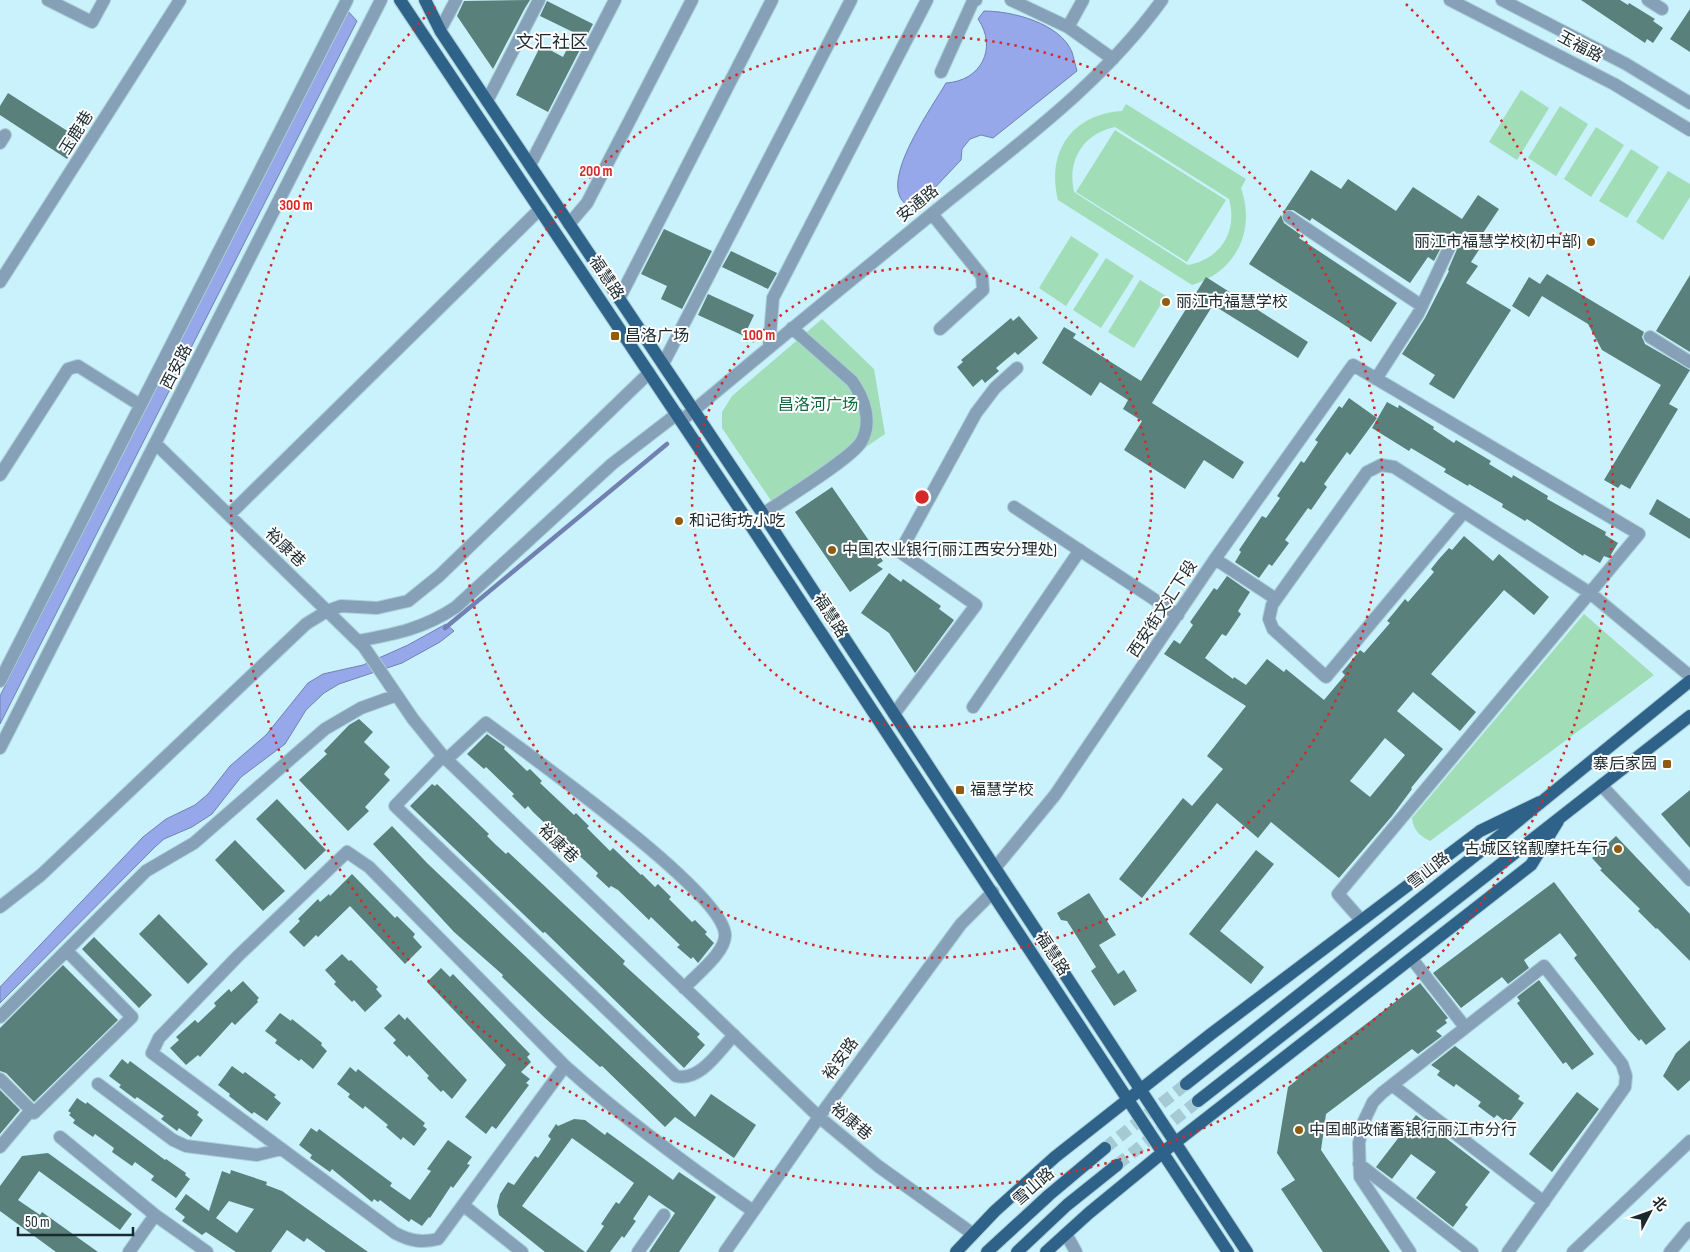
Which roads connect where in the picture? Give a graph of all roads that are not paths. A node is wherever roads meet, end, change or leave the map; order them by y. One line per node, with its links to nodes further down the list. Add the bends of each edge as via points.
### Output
1 (48, 0): 2 (street, via 92,22)
2 (104, 0)
3 (180, 0): 36 (street, 玉鹿巷)
4 (347, 0): 48 (street, 西安路)
5 (381, 0): 51 (street, 西安路)
6 (400, 0): 31 (main road, 福慧路)
7 (425, 0): 24 (main road, 福慧路)
8 (456, 0): 24 (street)
9 (539, 0): 27 (street)
10 (615, 0): 30 (street)
11 (692, 0): 34 (street, via 587,202)
12 (772, 0): 37 (street)
13 (851, 0): 44 (street)
14 (928, 0): 42 (street, via 773,298)
15 (976, 0): 26 (street)
16 (1011, 0): 23 (street)
17 (1083, 0): 23 (street)
18 (1162, 0): 25 (street, 安通路)
19 (1450, 0): 29 (street, 玉福路, via 1614,84)
20 (1502, 0): 28 (street, 玉福路, via 1626,64)
21 (1648, 0): 22 (street)
22 (1662, 9)
23 (1068, 27): 25 (street)
24 (440, 30): 27 (main road, 福慧路)
25 (1113, 59): 32 (street, 安通路, via 1064,107)
26 (941, 72)
27 (487, 101): 30 (main road, 福慧路)
28 (1690, 104)
29 (1690, 130)
30 (530, 165): 34 (main road, 福慧路)
31 (540, 209): 46 (main road, 福慧路); 56 (street)
32 (932, 214): 39 (street, 安通路); 40 (street, via 982,276 983,290)
33 (1289, 217): 38 (street)
34 (569, 224): 37 (main road, 福慧路)
35 (1451, 244): 38 (street)
36 (0, 282)
37 (619, 299): 44 (main road, 福慧路)
38 (1422, 306): 47 (street)
39 (792, 328): 42 (street, 安通路); 55 (street, via 852,381 866,412 864,436 852,452)
40 (940, 330)
41 (1650, 336): 43 (street)
42 (769, 348): 49 (street, 安通路)
43 (1690, 362)
44 (663, 364): 49 (main road, 福慧路)
45 (1017, 368): 69 (street, via 995,388 976,413 900,552 976,605)
46 (649, 373): 50 (main road, 福慧路); 61 (street, via 439,576 408,601 388,607 341,606)
47 (1376, 379): 58 (street, 西安街文汇下段, via 1353,365); 59 (street, via 1639,534)
48 (140, 406): 52 (street, via 78,366 68,369); 65 (street, 西安路)
49 (694, 410): 50 (street, 安通路); 55 (main road, 福慧路)
50 (679, 417): 63 (street, 安通路, via 612,464 456,607 413,630); 78 (main road, 福慧路)
51 (156, 444): 56 (street, 裕康巷); 71 (street, 西安路)
52 (0, 475)
53 (1014, 507): 57 (street)
54 (1464, 512): 59 (street); 60 (street, via 1394,467 1371,469); 60 (street, via 1326,677 1273,630 1269,619)
55 (763, 514): 69 (main road, 福慧路)
56 (229, 515): 61 (street, 裕康巷)
57 (1080, 550): 62 (street); 68 (street)
58 (1215, 559): 60 (street); 62 (street, 西安街文汇下段)
59 (1590, 593): 64 (street); 80 (street, via 1338,894)
60 (1276, 599)
61 (327, 611): 63 (street, 裕康巷); 79 (street, via 290,637 41,875)
62 (1178, 615): 76 (street, 西安街文汇下段, via 1055,795)
63 (361, 644): 67 (street, 裕康巷)
64 (1690, 676)
65 (0, 681)
66 (1690, 681): 74 (main road, 雪山路)
67 (394, 690): 72 (street, 裕康巷); 81 (street, via 325,729 194,843 146,871)
68 (973, 707)
69 (894, 714): 76 (main road, 福慧路)
70 (1690, 716): 73 (main road)
71 (0, 748)
72 (444, 758): 83 (street, 裕康巷); 83 (street, via 486,723 688,882 721,918 726,935 723,947); 86 (street, via 395,806 676,1076 697,1073)
73 (1602, 786): 75 (main road); 77 (street)
74 (1540, 802): 80 (main road, via 1480,831); 90 (main road, 雪山路)
75 (1558, 821): 82 (main road, via 1531,866); 94 (main road)
76 (995, 868): 92 (main road, 福慧路)
77 (1687, 872)
78 (992, 892): 93 (main road, 福慧路); 96 (street, 裕安路, via 961,924)
79 (0, 908)
80 (1361, 920): 92 (main road)
81 (67, 951): 84 (street); 95 (street, via 132,1017 34,1113)
82 (1412, 959): 85 (street); 99 (main road)
83 (684, 988): 86 (street, 裕康巷)
84 (0, 1017)
85 (1465, 1027): 91 (street); 106 (street, via 1544,966 1625,1069 1625,1087)
86 (734, 1035): 96 (street, 裕康巷)
87 (565, 1066): 102 (street, via 369,867 347,852 238,956 159,1038 152,1053); 107 (street); 108 (street, via 644,1133)
88 (0, 1080): 95 (street)
89 (98, 1084): 102 (street, via 173,1140 186,1146 257,1155)
90 (1186, 1084)
91 (1392, 1084): 104 (street, via 1373,1102 1366,1114 1360,1133); 106 (street)
92 (1140, 1089): 93 (main road); 99 (main road, 福慧路)
93 (1128, 1099): 103 (main road, 福慧路); 112 (main road, via 1049,1162)
94 (1198, 1101)
95 (30, 1110): 100 (street)
96 (819, 1117): 108 (street, 裕安路); 112 (street, 裕康巷, via 878,1166)
97 (60, 1137): 110 (street)
98 (1690, 1141): 129 (street)
99 (1176, 1142): 103 (main road); 125 (main road, 福慧路)
100 (0, 1147)
101 (1105, 1148): 120 (main road, 雪山路)
102 (282, 1149): 107 (street, via 395,1233 413,1241 438,1239)
103 (1163, 1152): 113 (main road); 124 (main road, 福慧路)
104 (1359, 1164): 126 (street, via 1360,1177); 127 (street)
105 (1118, 1165): 121 (main road, via 1067,1205)
106 (1544, 1202): 128 (street)
107 (463, 1205): 116 (street)
108 (753, 1211): 118 (street, 裕安路)
109 (664, 1215): 117 (street)
110 (155, 1216): 114 (street); 115 (street)
111 (1690, 1228): 130 (street)
112 (972, 1234): 119 (main road)
113 (1066, 1234): 122 (main road); 123 (street)
114 (129, 1252)
115 (207, 1252)
116 (522, 1252)
117 (638, 1252)
118 (725, 1252)
119 (956, 1252)
120 (987, 1252)
121 (1017, 1252)
122 (1046, 1252)
123 (1076, 1252)
124 (1228, 1252)
125 (1247, 1252)
126 (1410, 1252)
127 (1472, 1252)
128 (1508, 1252)
129 (1573, 1252)
130 (1670, 1252)

